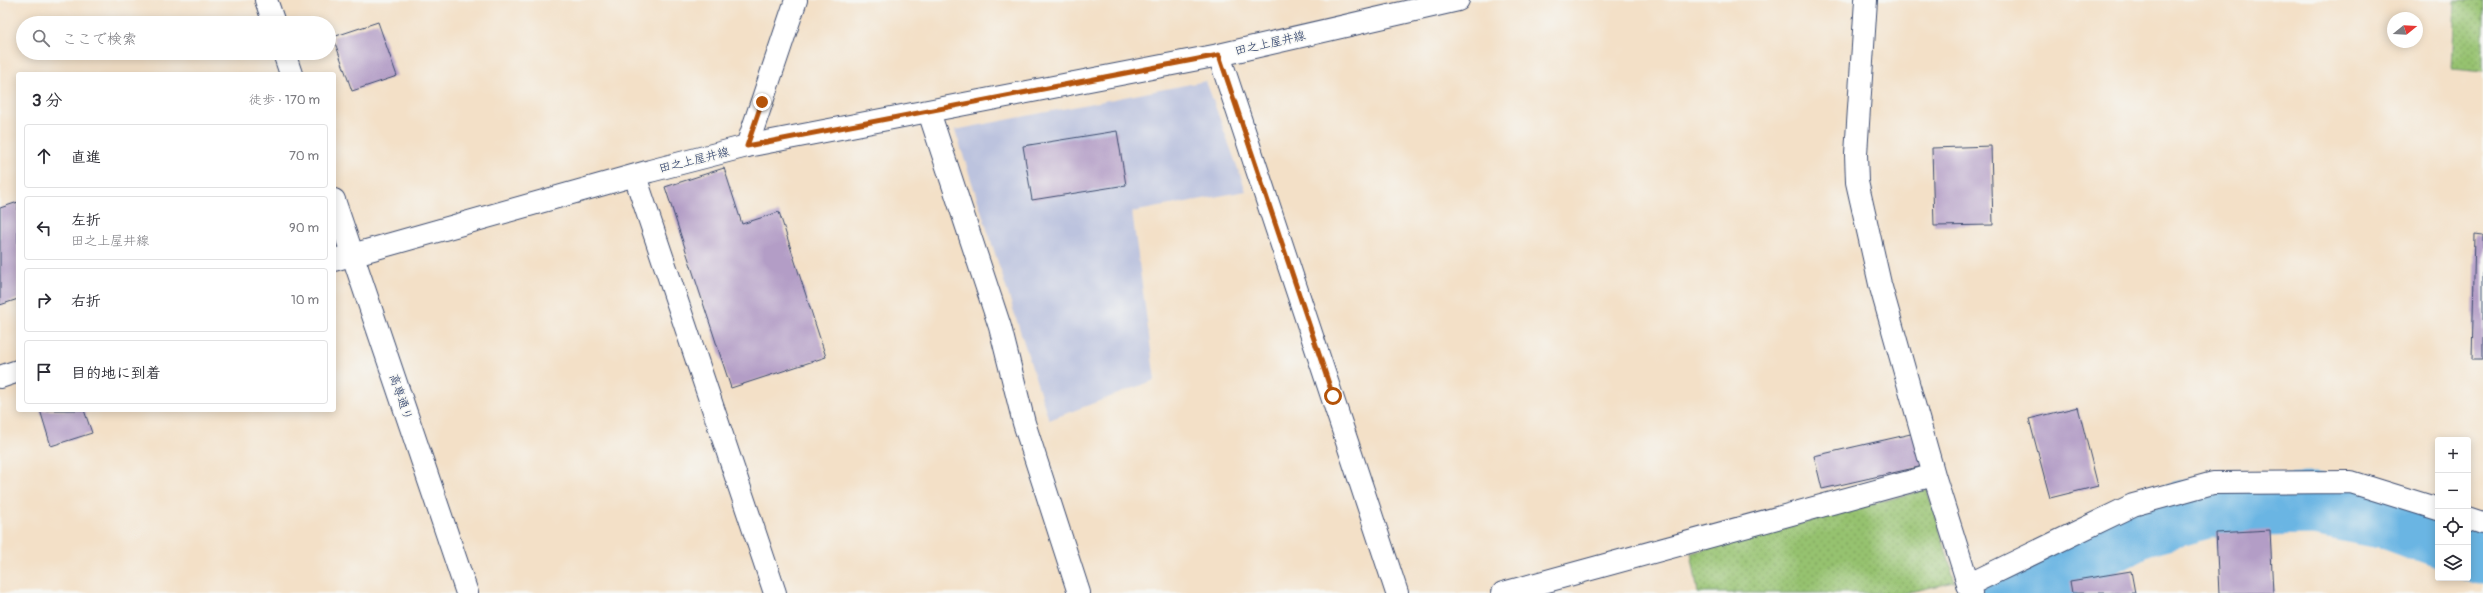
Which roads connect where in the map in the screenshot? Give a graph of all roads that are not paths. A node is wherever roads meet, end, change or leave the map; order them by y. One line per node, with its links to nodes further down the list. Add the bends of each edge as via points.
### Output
1 (266, 0): 5 (street)
2 (796, 0): 10 (street)
3 (1458, 0): 6 (street, 田之上屋井線)
4 (1866, 0): 16 (street, via 1856,154 1857,182 1880,284)
5 (272, 16)
6 (1219, 55): 9 (street, 田之上屋井線); 24 (street)
7 (286, 60): 8 (street)
8 (290, 72)
9 (929, 112): 10 (street, 田之上屋井線); 23 (street, via 1000,327 1024,423)
10 (747, 146): 11 (street, 田之上屋井線)
11 (635, 176): 13 (street, 田之上屋井線); 22 (street)
12 (336, 213): 13 (street, 高専通り)
13 (343, 257): 21 (street, 高専通り)
14 (16, 372): 15 (street)
15 (0, 377)
16 (1934, 475): 20 (street); 25 (street)
17 (2435, 508): 20 (street, via 2351,482 2213,484 2133,505)
18 (2471, 519): 19 (street)
19 (2483, 523)
20 (1970, 590)
21 (467, 593)
22 (775, 593)
23 (1079, 593)
24 (1397, 593)
25 (1503, 593)

